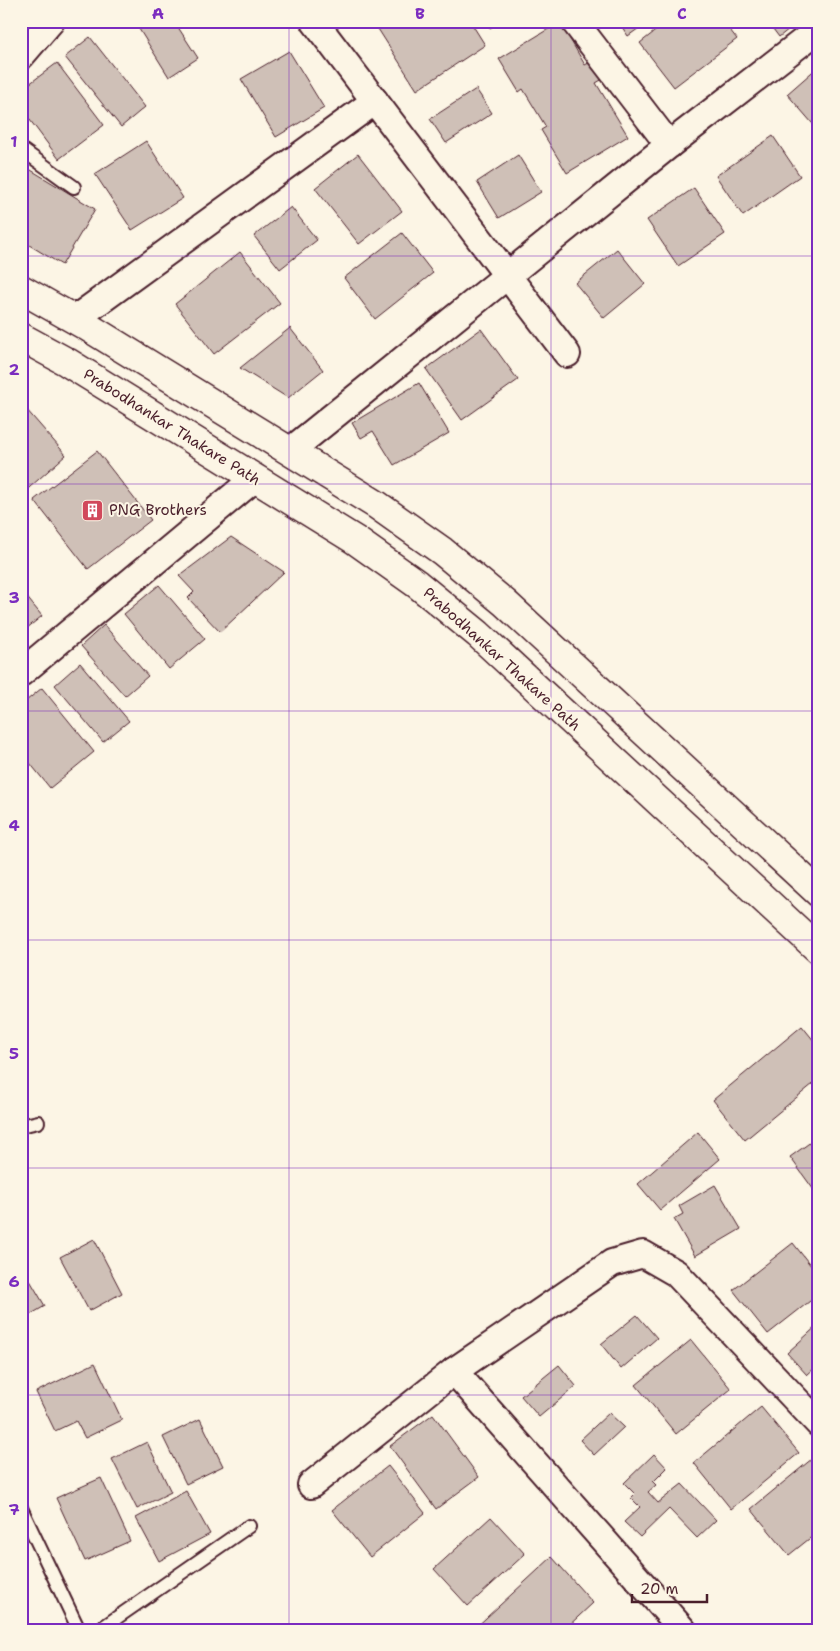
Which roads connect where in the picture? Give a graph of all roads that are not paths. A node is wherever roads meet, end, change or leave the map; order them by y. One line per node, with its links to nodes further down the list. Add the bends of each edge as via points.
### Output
1 (51, 21): 5 (street)
2 (574, 21): 7 (street)
3 (320, 23): 6 (street)
4 (819, 29): 7 (street)
5 (21, 56)
6 (375, 101): 10 (street); 12 (street)
7 (669, 145): 10 (street)
8 (21, 149): 9 (lane)
9 (74, 187)
10 (508, 276): 14 (street); 15 (street)
11 (21, 288): 12 (main road)
12 (75, 319): 15 (main road)
13 (21, 337): 16 (main road, Prabodhankar Thakare Path)
14 (567, 354)
15 (290, 451): 18 (main road, via 410,528 505,603)
16 (255, 478): 17 (street); 19 (main road, Prabodhankar Thakare Path, via 370,550 478,634)
17 (21, 673)
18 (819, 893)
19 (819, 950)
20 (38, 1122): 21 (lane)
21 (21, 1126)
22 (454, 1371): 23 (street, via 612,1263 644,1254 676,1273); 24 (street); 29 (street)
23 (819, 1424)
24 (311, 1485)
25 (21, 1508): 27 (lane)
26 (249, 1526): 28 (lane)
27 (79, 1630)
28 (99, 1630)
29 (683, 1630)

